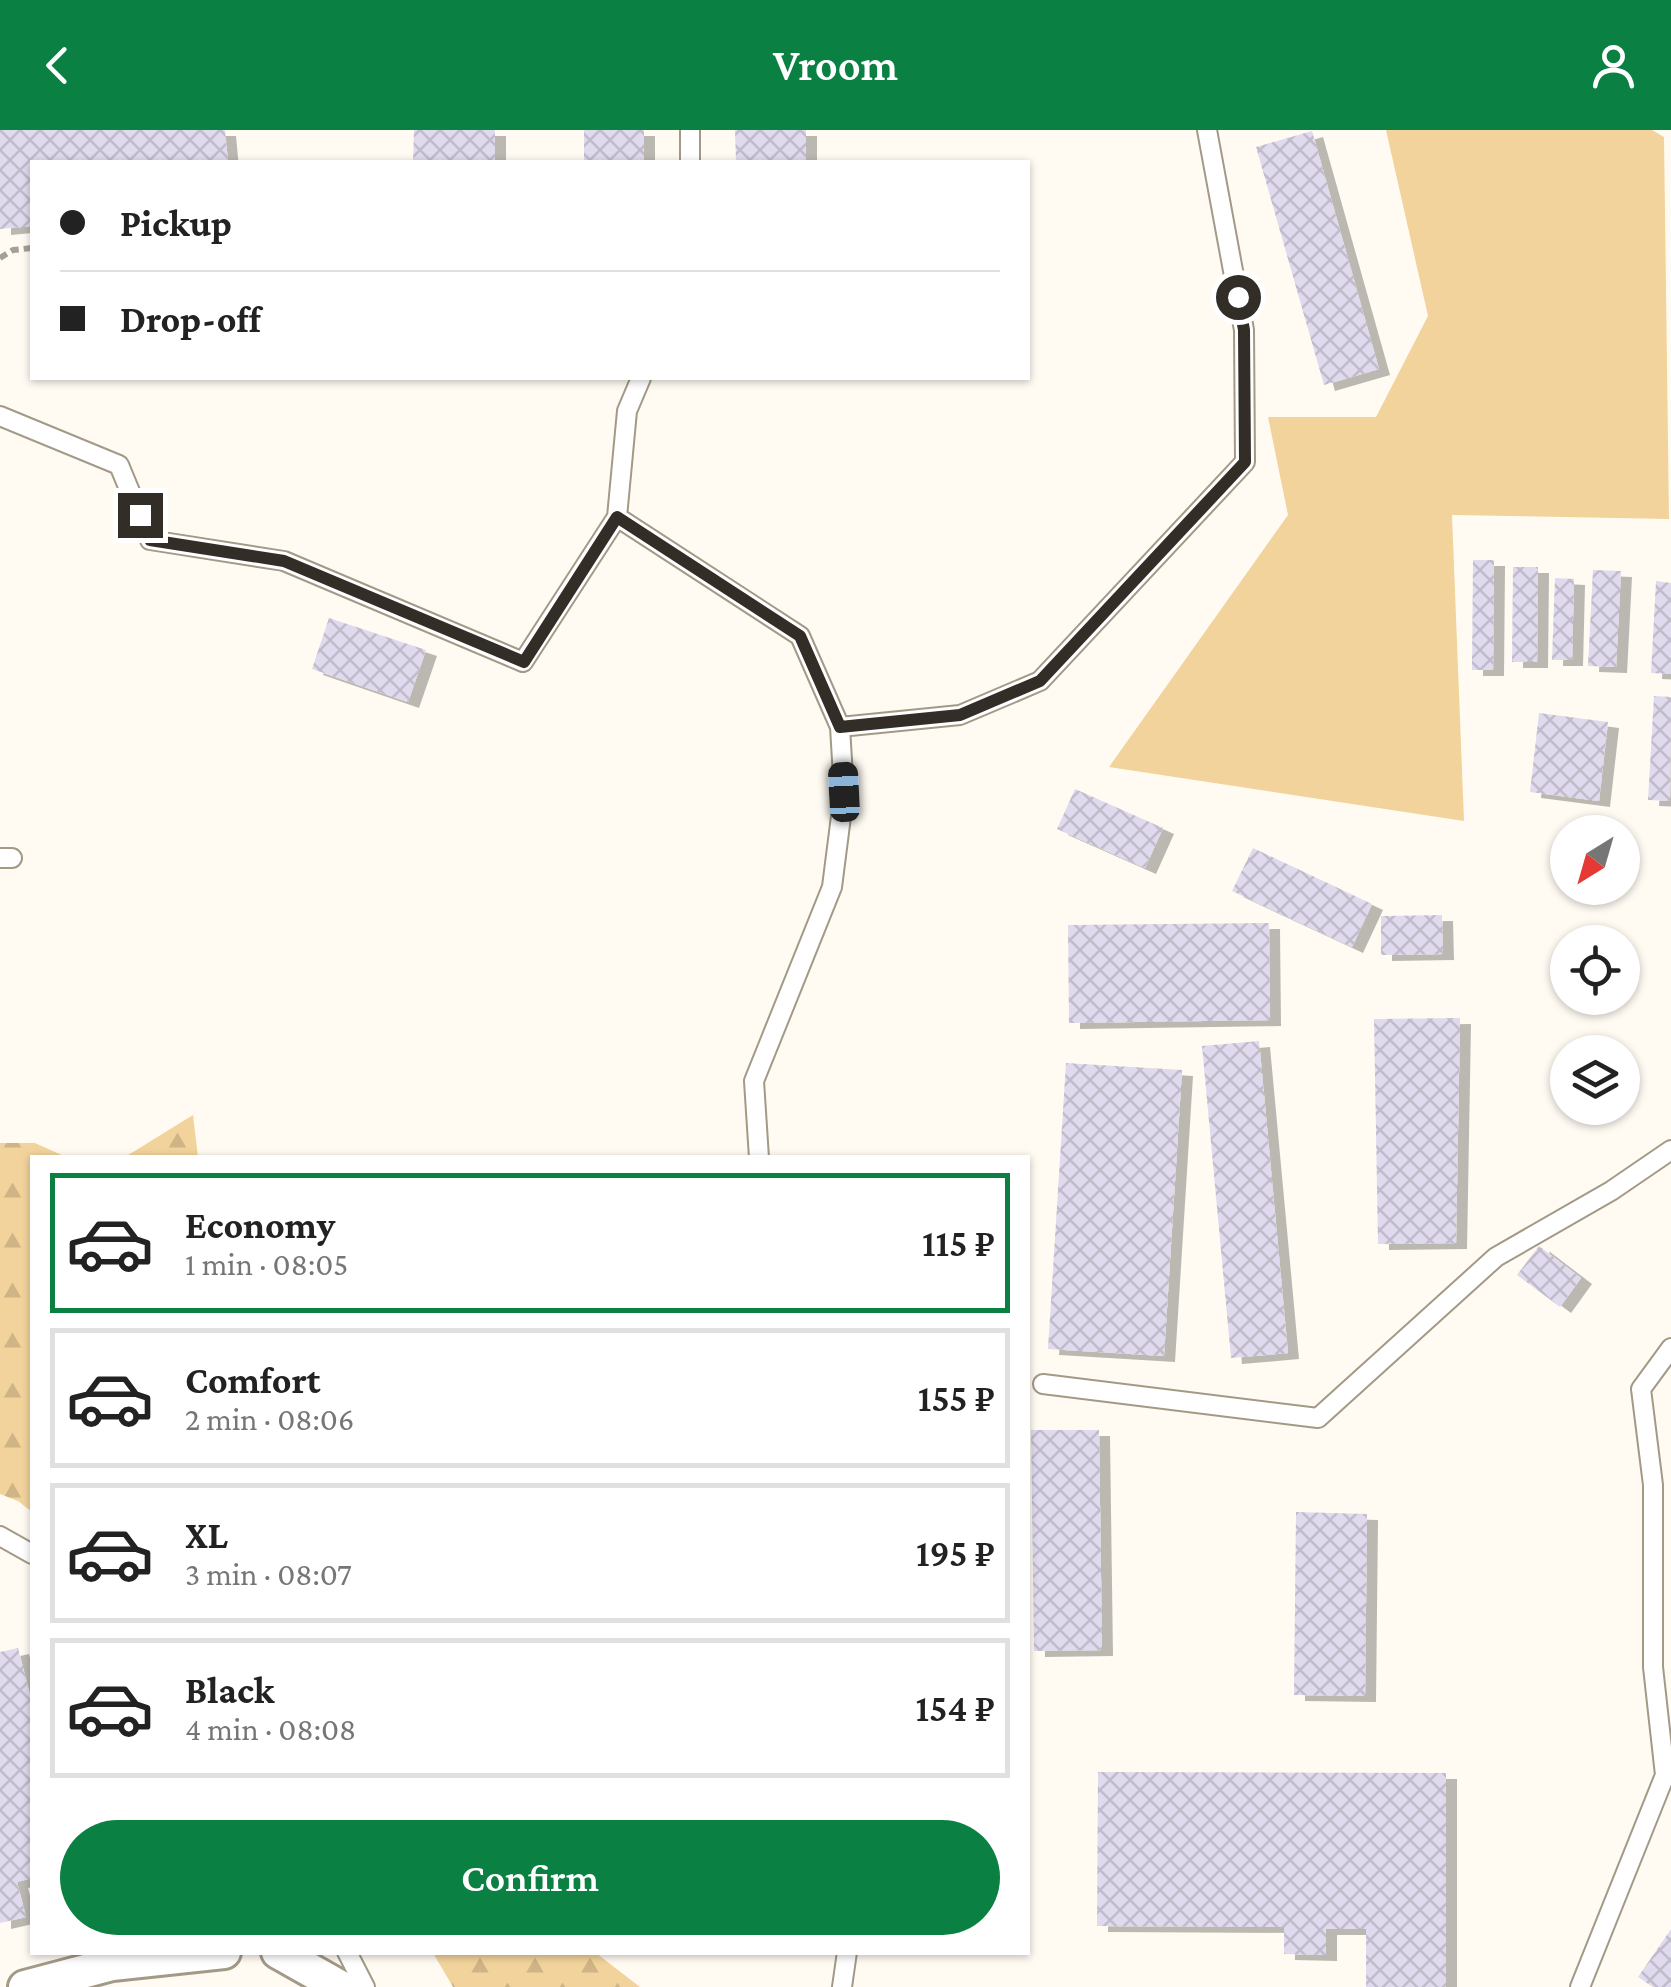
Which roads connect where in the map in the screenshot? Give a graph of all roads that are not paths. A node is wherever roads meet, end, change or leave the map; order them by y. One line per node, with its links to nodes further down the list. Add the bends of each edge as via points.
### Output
1 (690, 130): 3 (lane)
2 (1207, 130): 7 (lane, via 1244,330 1245,462 1040,681 960,715)
3 (690, 160)
4 (640, 380): 6 (lane, via 627,410)
5 (0, 416): 6 (lane, via 119,465 150,540 284,561 524,662)
6 (617, 517): 7 (lane, via 800,636)
7 (840, 727): 9 (lane, via 844,792 832,887 754,1081)
8 (1671, 1150): 11 (lane, via 1496,1258 1318,1418)
9 (759, 1155)
10 (1671, 1348): 23 (lane, via 1641,1389 1653,1485 1653,1667 1665,1775)
11 (1042, 1384)
12 (0, 1536): 13 (lane)
13 (30, 1553)
14 (196, 1955): 19 (street, via 112,1964)
15 (283, 1955): 20 (street)
16 (349, 1955): 21 (lane)
17 (847, 1955): 22 (lane)
18 (0, 1973): 19 (street)
19 (22, 1987)
20 (340, 1987)
21 (364, 1987)
22 (842, 1987)
23 (1580, 1987)

